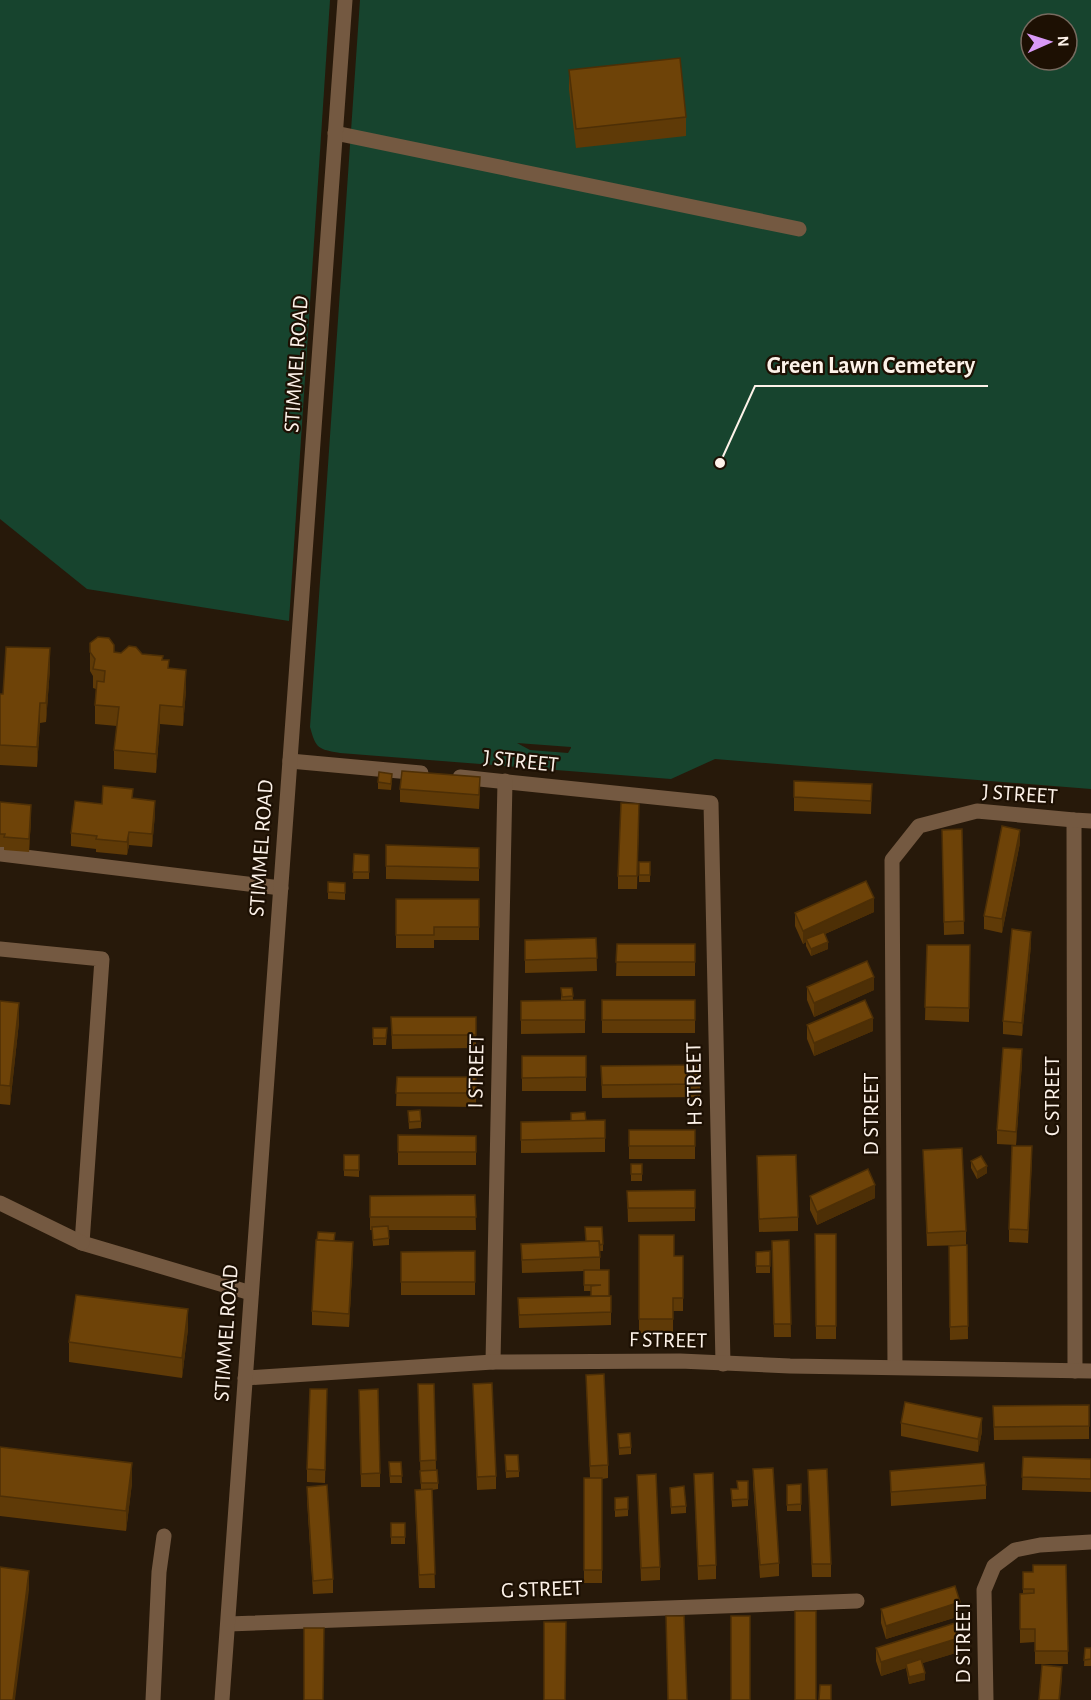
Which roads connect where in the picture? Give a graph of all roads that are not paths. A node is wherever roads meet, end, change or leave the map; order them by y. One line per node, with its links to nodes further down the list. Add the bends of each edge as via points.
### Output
1 (345, 0): 2 (street, STIMMEL ROAD)
2 (336, 133): 3 (street); 4 (street, STIMMEL ROAD)
3 (799, 229)
4 (290, 761): 5 (street, J STREET); 11 (street, STIMMEL ROAD)
5 (506, 781): 6 (street, J STREET); 16 (street, I STREET)
6 (711, 803): 17 (street, H STREET)
7 (1074, 820): 8 (street, J STREET); 10 (street, J STREET, via 977,811 919,826); 19 (street, C STREET)
8 (1091, 820)
9 (0, 854): 11 (street)
10 (892, 860): 18 (street, D STREET)
11 (281, 888): 15 (street, STIMMEL ROAD)
12 (0, 949): 14 (street, via 102,959)
13 (0, 1203): 14 (street)
14 (82, 1243): 15 (street)
15 (251, 1293): 21 (street, STIMMEL ROAD)
16 (493, 1362): 17 (street, F STREET, via 680,1360); 21 (street, F STREET)
17 (723, 1364): 18 (street, F STREET)
18 (895, 1367): 19 (street, F STREET)
19 (1075, 1371): 20 (street, F STREET)
20 (1091, 1371)
21 (245, 1378): 25 (street, STIMMEL ROAD)
22 (164, 1536): 26 (street)
23 (1091, 1542): 28 (street, D STREET, via 1015,1550 994,1566 984,1590)
24 (857, 1600): 25 (street, G STREET)
25 (228, 1624): 27 (street, STIMMEL ROAD)
26 (153, 1700)
27 (222, 1700)
28 (986, 1700)

